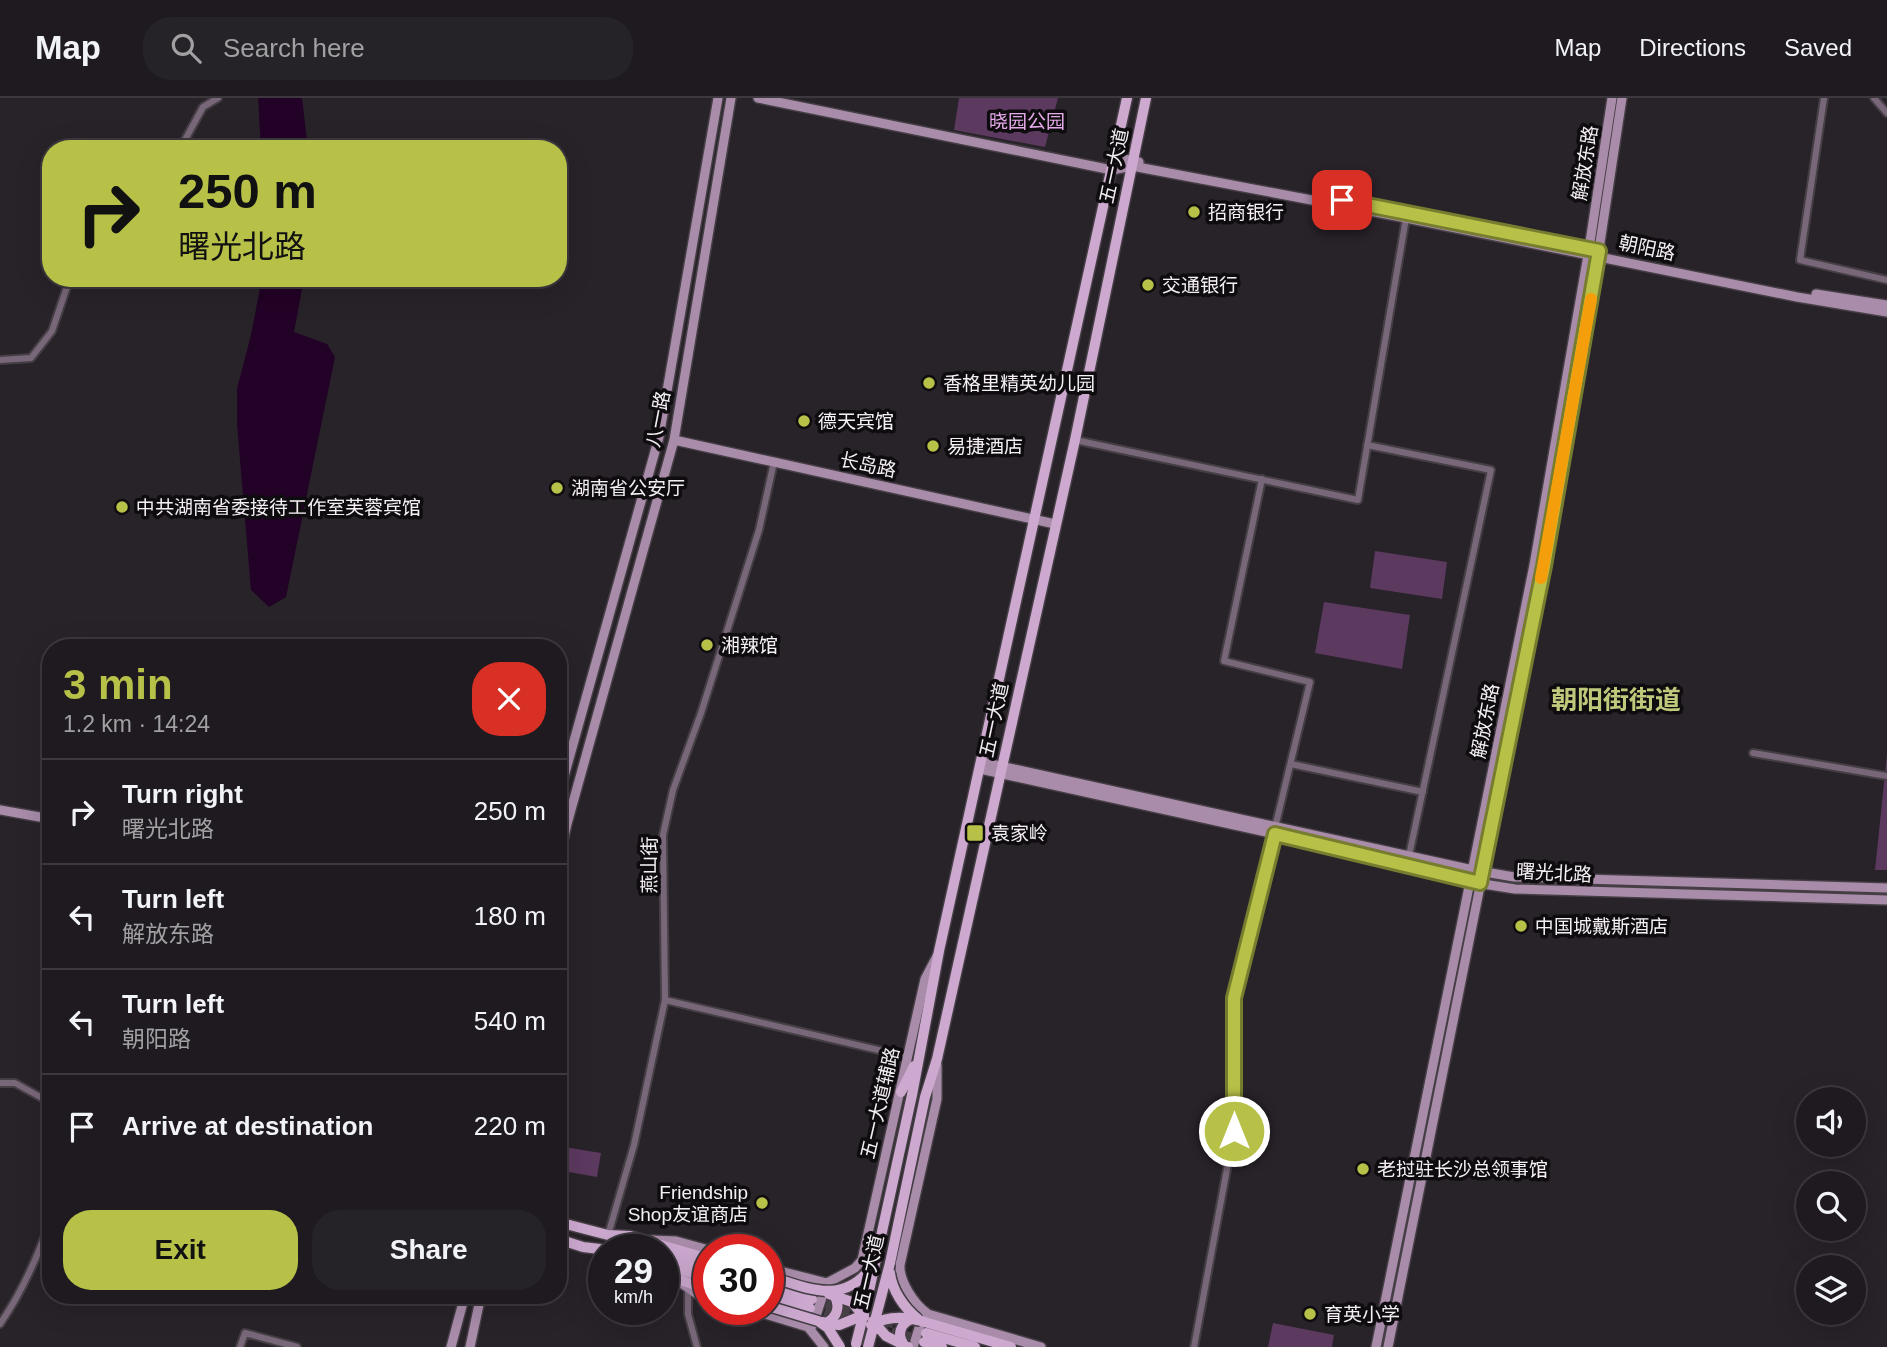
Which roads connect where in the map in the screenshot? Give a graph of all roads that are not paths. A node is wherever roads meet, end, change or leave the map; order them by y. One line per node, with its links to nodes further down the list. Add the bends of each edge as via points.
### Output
1 (218, 98): 11 (street, via 203,107)
2 (718, 98): 31 (street, 八一路, via 659,437)
3 (731, 98): 22 (street, 八一路)
4 (758, 98): 14 (street)
5 (1127, 98): 12 (main road, 五一大道)
6 (1146, 98): 13 (main road, 五一大道)
7 (1618, 98): 16 (street, 解放东路)
8 (1824, 98): 17 (street, via 1800,260)
9 (1876, 99): 10 (street)
10 (1887, 113)
11 (185, 140)
12 (1114, 158): 13 (street, 朝阳路); 14 (main road, 五一大道)
13 (1133, 164): 14 (street, 朝阳路); 15 (street, 朝阳路); 16 (street, 朝阳路); 23 (main road, 五一大道)
14 (1112, 170): 27 (main road, 五一大道)
15 (1406, 218): 16 (street, 朝阳路); 24 (street)
16 (1594, 253): 19 (street, 朝阳路); 20 (street, 朝阳路); 41 (street, 解放东路, via 1544,566)
17 (1887, 280)
18 (67, 287): 21 (street, via 52,331 31,358)
19 (1887, 305)
20 (1887, 312)
21 (0, 360)
22 (674, 440): 25 (street, 长岛路); 38 (street, 八一路)
23 (1075, 440): 26 (street); 28 (main road, 五一大道)
24 (1367, 445): 26 (street, via 1358,499); 35 (street, via 1491,470)
25 (774, 462): 27 (street, 长岛路); 45 (street, 燕山街, via 758,530 673,790 663,835)
26 (1262, 479): 30 (street, via 1224,661 1310,682)
27 (1036, 520): 28 (street, 长岛路); 32 (main road, 五一大道)
28 (1055, 524): 33 (main road, 五一大道)
29 (1753, 753): 34 (street)
30 (1291, 764): 35 (street); 39 (street)
31 (567, 766)
32 (981, 766): 33 (street, 曙光北路); 46 (main road, 五一大道)
33 (1001, 770): 39 (street, 曙光北路); 47 (main road, 五一大道)
34 (1887, 776)
35 (1423, 792): 40 (street)
36 (0, 810): 37 (street)
37 (42, 817)
38 (567, 824)
39 (1276, 830): 40 (street, 曙光北路); 94 (street, via 1234,998 1234,1131)
40 (1408, 860): 41 (street, 曙光北路); 42 (street, 曙光北路)
41 (1478, 871): 42 (street, 解放东路); 43 (street, 曙光北路, via 1514,877)
42 (1475, 883): 44 (street, 曙光北路, via 1515,889); 95 (street, 解放东路); 96 (street, 解放东路)
43 (1887, 888)
44 (1887, 901)
45 (665, 1000): 46 (street); 53 (street, 燕山街, via 634,1145)
46 (914, 1057): 49 (main road, 五一大道)
47 (937, 1059): 60 (main road, 五一大道); 62 (street, via 937,1099)
48 (0, 1083): 50 (street, via 15,1083)
49 (906, 1094): 59 (main road, 五一大道, bridge); 61 (street, 五一大道辅路)
50 (42, 1098)
51 (567, 1224): 52 (main road)
52 (604, 1234)
53 (608, 1234)
54 (567, 1243): 56 (main road)
55 (42, 1244): 76 (street)
56 (583, 1247): 57 (main road); 58 (main road)
57 (588, 1248)
58 (588, 1249)
59 (877, 1258): 65 (main road, bridge, via 858,1281 841,1290); 73 (main road, 五一大道, bridge)
60 (890, 1263): 67 (main road, 五一大道, bridge); 75 (main road, bridge, via 894,1288 911,1313)
61 (860, 1264): 62 (street); 65 (street)
62 (900, 1272): 75 (street)
63 (784, 1274): 65 (street)
64 (784, 1280): 65 (main road, bridge)
65 (828, 1290): 73 (main road, bridge); 77 (street); 77 (main road, bridge, via 837,1301 837,1310 833,1318)
66 (784, 1292): 68 (main road, via 811,1303)
67 (883, 1298): 73 (main road, bridge); 78 (main road, 五一大道, bridge)
68 (784, 1299)
69 (693, 1302): 86 (street, via 688,1314)
70 (463, 1304): 84 (street)
71 (479, 1304): 85 (street)
72 (784, 1312): 77 (main road, bridge)
73 (866, 1314): 77 (main road, bridge, via 844,1324); 78 (main road, bridge); 81 (main road, 五一大道, bridge)
74 (784, 1317): 77 (street)
75 (920, 1317): 78 (main road, bridge, via 889,1318); 89 (street); 89 (main road, bridge, via 906,1321 900,1332 900,1340); 92 (main road); 93 (street)
76 (0, 1324)
77 (819, 1325): 87 (street); 88 (main road, bridge, via 828,1328)
78 (872, 1325): 80 (main road, bridge); 81 (main road, bridge); 89 (main road, bridge)
79 (270, 1344): 82 (street, via 245,1333); 83 (street)
80 (869, 1344)
81 (855, 1346)
82 (240, 1347)
83 (297, 1347)
84 (451, 1347)
85 (470, 1347)
86 (698, 1347)
87 (824, 1347)
88 (840, 1347)
89 (908, 1347)
90 (942, 1347): 91 (main road, via 925,1337)
91 (975, 1347)
92 (1011, 1347)
93 (1041, 1347)
94 (1194, 1347)
95 (1376, 1347)
96 (1388, 1347)

